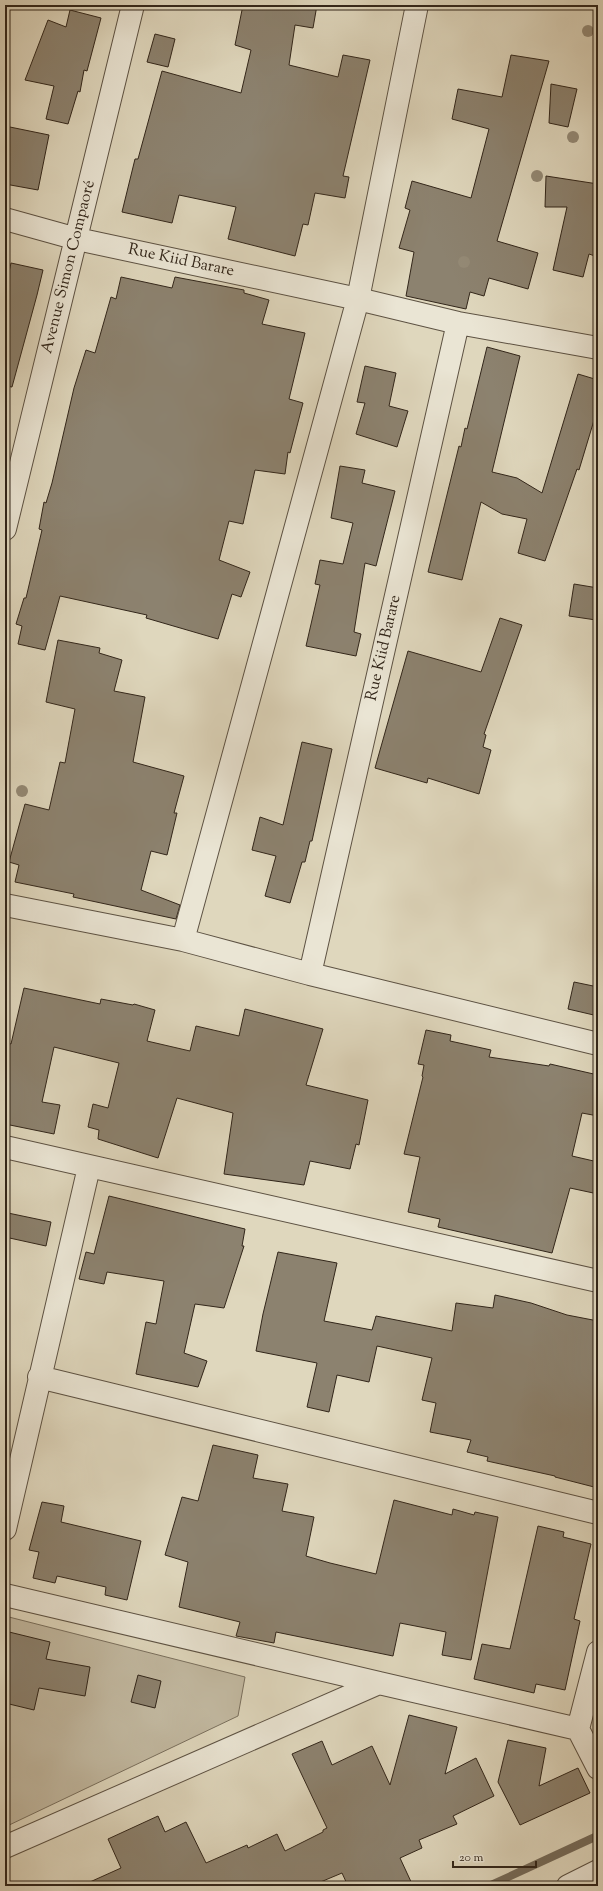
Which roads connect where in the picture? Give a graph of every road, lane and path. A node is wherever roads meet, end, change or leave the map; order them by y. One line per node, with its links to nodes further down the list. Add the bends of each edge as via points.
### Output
1 (133, 5): 4 (street, Avenue Simon Compaoré)
2 (417, 5): 5 (street)
3 (5, 219): 4 (street, Rue Kiid Barare)
4 (77, 239): 5 (street, Rue Kiid Barare); 8 (street, Avenue Simon Compaoré)
5 (358, 299): 6 (street, Rue Kiid Barare); 10 (street)
6 (458, 323): 7 (street, Rue Kiid Barare); 11 (street, Rue Kiid Barare)
7 (598, 348)
8 (5, 530)
9 (5, 905): 10 (street)
10 (184, 940): 11 (street)
11 (310, 974): 12 (street)
12 (598, 1044)
13 (5, 1147): 14 (street)
14 (89, 1167): 15 (street); 16 (street)
15 (598, 1281)
16 (40, 1377): 17 (street); 18 (street)
17 (598, 1513)
18 (5, 1529)
19 (5, 1595): 21 (street)
20 (598, 1652): 22 (street)
21 (379, 1683): 22 (street); 24 (street)
22 (578, 1729): 23 (street)
23 (598, 1768)
24 (5, 1847)
25 (598, 1872): 26 (street)
26 (568, 1886)

